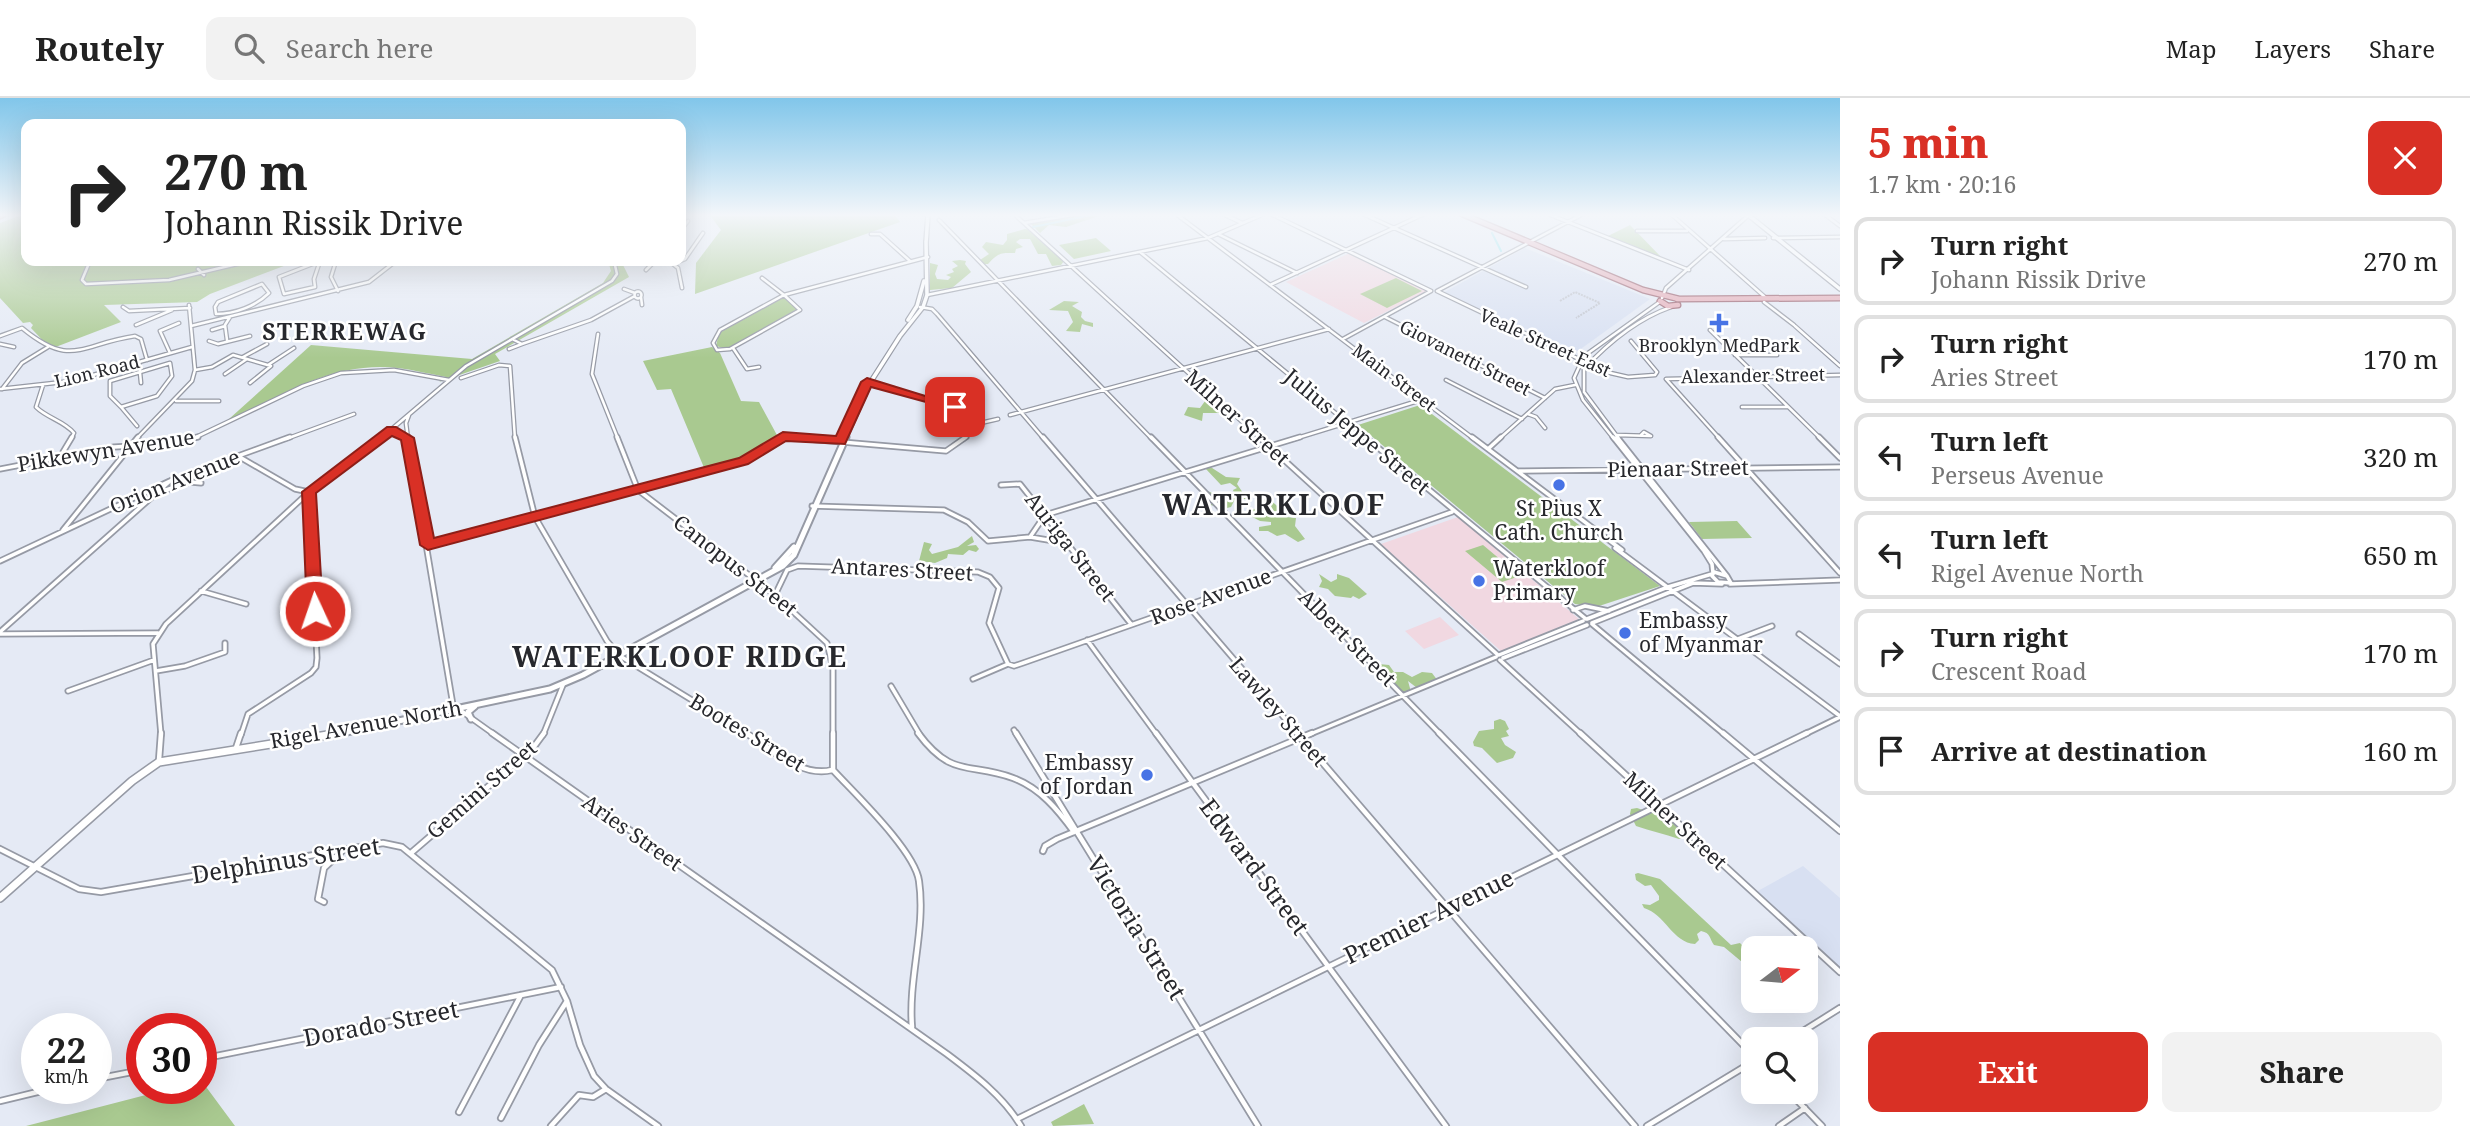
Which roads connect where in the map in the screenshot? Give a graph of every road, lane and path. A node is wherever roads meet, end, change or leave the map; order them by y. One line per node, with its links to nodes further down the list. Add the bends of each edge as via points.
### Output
1 (906, 262): 47 (street)
2 (926, 262): 45 (main road, Rigel Avenue North)
3 (980, 262): 36 (street, Albert Street)
4 (1067, 262): 19 (street, Milner Street)
5 (1086, 262): 19 (street)
6 (1152, 262): 88 (street, Julius Jeppe Street)
7 (1240, 262): 37 (street, Main Street)
8 (1274, 262): 33 (street)
9 (1321, 262): 33 (street)
10 (1372, 262): 62 (street, via 1430,293)
11 (1471, 262): 29 (street)
12 (1491, 262): 29 (street)
13 (1575, 262): 43 (main road)
14 (1575, 262): 49 (main road)
15 (1668, 262): 32 (street)
16 (1697, 262): 32 (street)
17 (1723, 262): 51 (street)
18 (1804, 262): 48 (main road)
19 (1070, 265): 36 (street); 103 (street, Milner Street)
20 (88, 266): 34 (street, via 82,280 86,284 169,282)
21 (234, 266): 34 (street)
22 (310, 266): 44 (street, via 279,277 284,294)
23 (318, 266): 44 (street, via 315,287)
24 (334, 266): 42 (street, via 331,277)
25 (390, 266): 42 (street, via 373,281)
26 (615, 266): 75 (street, via 612,281)
27 (650, 266): 31 (street)
28 (676, 266): 40 (street)
29 (1482, 267): 39 (street); 96 (street, Veale Street East, via 1437,291)
30 (198, 269): 34 (street)
31 (646, 270)
32 (1688, 270): 38 (street)
33 (1297, 273): 37 (street)
34 (204, 275)
35 (762, 278): 47 (street)
36 (996, 279): 45 (street); 118 (street, Albert Street)
37 (1270, 285): 68 (street, Main Street)
38 (1670, 285): 49 (street); 53 (street)
39 (1526, 287)
40 (682, 288)
41 (624, 289): 46 (street)
42 (338, 290): 52 (street)
43 (1643, 290): 49 (main road); 49 (main road)
44 (299, 292): 52 (street)
45 (925, 294): 50 (main road); 57 (main road, Rigel Avenue North)
46 (634, 295): 55 (street); 82 (street, via 592,320)
47 (784, 295): 87 (street, via 800,310); 87 (street, via 717,333 716,349)
48 (1840, 295): 54 (main road)
49 (1662, 297): 53 (main road); 69 (street)
50 (920, 299): 57 (main road, Rigel Avenue North)
51 (1763, 299): 53 (main road); 54 (main road)
52 (304, 300): 60 (street)
53 (1675, 301): 63 (street)
54 (1772, 303): 101 (street)
55 (642, 305)
56 (123, 307): 59 (street, via 134,313)
57 (920, 307): 114 (main road, Rigel Avenue North); 126 (street, Lawley Street, via 934,311)
58 (245, 308): 58 (street, via 268,295 265,285 215,307 219,315); 60 (street)
59 (172, 310): 65 (street); 66 (street, via 190,307)
60 (246, 313): 61 (street)
61 (230, 317): 66 (street); 67 (street)
62 (1385, 317): 76 (street); 119 (street, Giovanetti Street)
63 (1640, 321): 69 (street); 98 (street)
64 (179, 323): 90 (street, via 160,331)
65 (136, 325)
66 (191, 326): 83 (street)
67 (225, 327): 70 (street); 78 (street)
68 (1329, 329): 76 (street, Main Street); 88 (street)
69 (1622, 329): 96 (street)
70 (212, 330)
71 (1710, 330): 91 (street)
72 (598, 334): 159 (street, via 592,374)
73 (0, 336): 85 (street, via 22,328)
74 (250, 336): 78 (street)
75 (512, 339): 82 (street); 110 (street)
76 (1343, 339): 120 (street, Main Street)
77 (209, 341): 78 (street)
78 (227, 341)
79 (1631, 341): 98 (street, Veale Street East, via 1656,374 1622,377)
80 (0, 344): 84 (street)
81 (267, 344): 93 (street)
82 (522, 344): 89 (street)
83 (193, 346): 90 (street, Lion Road); 104 (street)
84 (14, 347)
85 (48, 347): 95 (street, via 63,354 135,336 141,339); 117 (street, via 22,363)
86 (294, 348): 100 (street)
87 (733, 348): 102 (street, via 747,369)
88 (1257, 348): 103 (street); 135 (street, Julius Jeppe Street)
89 (509, 349)
90 (170, 353): 95 (street, Lion Road)
91 (1735, 355): 92 (street); 107 (street)
92 (1777, 355)
93 (242, 358): 94 (street); 104 (street, via 232,355)
94 (247, 359): 100 (street); 106 (street)
95 (147, 360): 97 (street, Lion Road)
96 (1581, 360): 98 (street, Veale Street East); 116 (street)
97 (139, 362): 99 (street, Lion Road); 105 (street)
98 (1587, 363): 134 (street, via 1583,387)
99 (134, 364): 105 (street); 115 (street, Lion Road)
100 (268, 365): 113 (street, via 271,368)
101 (1840, 366)
102 (759, 367)
103 (1182, 368): 118 (street); 145 (street, Milner Street)
104 (195, 370): 121 (street)
105 (139, 371): 112 (street); 123 (street, via 109,381 110,396); 123 (street, via 169,363 172,376 157,396)
106 (225, 374)
107 (1757, 376): 108 (street, Alexander Street); 125 (street); 151 (street, Alexander Street, via 1666,379)
108 (1840, 376)
109 (461, 378): 167 (street, Bootes Street, via 502,364 510,367 515,438)
110 (449, 380): 129 (street); 144 (street, Pikkewyn Avenue, via 394,370 341,373 303,386 201,436)
111 (1446, 380): 132 (street)
112 (141, 383)
113 (250, 383)
114 (869, 383): 136 (street, via 959,408); 143 (main road, Rigel Avenue North)
115 (43, 385): 117 (street, Lion Road); 148 (street, via 36,407 74,433)
116 (1575, 385): 119 (street, via 1559,387); 133 (street)
117 (1, 389)
118 (1104, 390): 126 (street); 155 (street, Albert Street)
119 (1545, 398): 128 (street)
120 (1421, 400): 135 (street); 146 (street, Main Street)
121 (176, 401): 122 (street); 144 (street)
122 (219, 401)
123 (121, 407): 137 (street)
124 (1742, 407): 125 (street)
125 (1788, 407): 149 (street)
126 (1022, 412): 130 (street); 162 (street, Lawley Street)
127 (354, 414): 147 (street, Orion Avenue)
128 (1528, 414): 132 (street); 138 (street)
129 (409, 415): 139 (street); 142 (street)
130 (1010, 415)
131 (998, 419): 136 (street)
132 (1522, 419): 146 (street)
133 (1599, 421): 134 (street); 140 (street)
134 (1605, 421): 140 (street)
135 (1347, 423): 145 (street); 165 (street, Julius Jeppe Street)
136 (972, 425): 143 (street, via 949,451)
137 (137, 426)
138 (1545, 428)
139 (391, 430): 142 (street); 161 (street)
140 (1613, 435): 141 (street); 153 (street)
141 (1641, 435)
142 (408, 438): 172 (street)
143 (842, 441): 159 (street, via 783,436 743,461); 163 (main road, Rigel Avenue North)
144 (130, 446): 148 (street, Pikkewyn Avenue); 168 (street)
145 (1270, 447): 155 (street); 170 (street, Milner Street)
146 (1488, 449): 154 (street, Main Street)
147 (237, 456): 156 (street, Orion Avenue); 161 (street, via 295,489)
148 (60, 457): 152 (street, Pikkewyn Avenue)
149 (1840, 458)
150 (1840, 467): 151 (street, Pienaar Street)
151 (1745, 468): 153 (street, Pienaar Street); 175 (street)
152 (0, 469)
153 (1641, 470): 154 (street, Pienaar Street); 164 (street)
154 (1517, 471): 183 (street, Main Street)
155 (1185, 472): 162 (street); 174 (street, Albert Street)
156 (172, 480): 160 (street); 168 (street, Orion Avenue)
157 (201, 483): 160 (street)
158 (1001, 485): 166 (street, Auriga Street, via 1020,484)
159 (638, 490): 167 (street); 179 (street, Canopus Street)
160 (158, 492): 193 (street)
161 (309, 492): 184 (street); 216 (street, via 316,667 248,714)
162 (1097, 499): 166 (street); 187 (street, Lawley Street)
163 (814, 507): 169 (street, via 940,509 963,519 988,541); 179 (main road, Rigel Avenue North, via 792,558)
164 (1672, 508): 176 (street, via 1709,559); 177 (street)
165 (1453, 511): 170 (street, Rose Avenue); 188 (street, Julius Jeppe Street)
166 (1045, 515): 169 (street); 171 (street, Auriga Street)
167 (535, 517): 172 (street); 199 (street, Bootes Street)
168 (63, 531): 173 (street, Orion Avenue)
169 (1030, 537): 171 (street)
170 (1369, 540): 174 (street, Rose Avenue); 200 (street, Milner Street)
171 (1067, 543): 191 (street, Auriga Street)
172 (428, 545): 211 (street)
173 (0, 561)
174 (1282, 572): 187 (street, Rose Avenue); 209 (street, Albert Street)
175 (1840, 573)
176 (1712, 574): 177 (street); 182 (street); 183 (street)
177 (1728, 576): 180 (street); 181 (street)
178 (1840, 580): 180 (street)
179 (755, 581): 185 (street, Canopus Street); 199 (main road, Rigel Avenue North)
180 (1746, 581): 181 (street)
181 (1730, 583): 182 (street)
182 (1722, 584): 183 (street, via 1700,582)
183 (1669, 588): 189 (street); 196 (street, Main Street)
184 (201, 590): 186 (street); 194 (street)
185 (775, 595): 202 (street, Antares Street, via 787,570 798,566 978,572 1000,589 989,623); 220 (street, Canopus Street, via 823,637 830,650)
186 (246, 604)
187 (1187, 607): 191 (street, Rose Avenue); 215 (street, Lawley Street)
188 (1574, 610): 189 (street, via 1585,606); 190 (street, Julius Jeppe Street)
189 (1612, 612): 190 (street)
190 (1587, 622): 200 (street); 218 (street, Julius Jeppe Street)
191 (1131, 625): 197 (street, Rose Avenue)
192 (1772, 626): 196 (street)
193 (0, 633): 194 (street)
194 (158, 633): 201 (street)
195 (1798, 634): 203 (street)
196 (1738, 639): 212 (street, Main Street)
197 (1087, 640): 202 (street, Rose Avenue, via 1014,666); 221 (street, Edward Street)
198 (225, 643): 204 (street, via 225,652)
199 (620, 656): 206 (main road, Rigel Avenue North); 220 (street, Bootes Street, via 809,772)
200 (1499, 658): 209 (street); 222 (street, Milner Street)
201 (154, 660): 204 (street); 208 (street)
202 (1008, 664): 205 (street, Rose Avenue)
203 (1840, 664)
204 (156, 671): 219 (street, via 162,727)
205 (973, 678)
206 (563, 685): 210 (main road, Rigel Avenue North); 217 (street, Gemini Street, via 543,735)
207 (891, 686): 224 (street, via 917,733 937,753 960,768 1003,775 1036,790)
208 (68, 691)
209 (1404, 696): 215 (street); 229 (street, Albert Street)
210 (477, 704): 211 (main road, Rigel Avenue North); 213 (main road, via 468,712)
211 (456, 709): 213 (street, Aries Street); 216 (main road, Rigel Avenue North, via 322,737)
212 (1840, 716): 218 (street, Premier Avenue)
213 (471, 719): 217 (street, Aries Street)
214 (1014, 730): 224 (street, Victoria Street)
215 (1301, 738): 221 (street); 233 (street, Lawley Street)
216 (236, 748): 219 (main road, Rigel Avenue North)
217 (523, 756): 228 (street, Gemini Street); 241 (street, Aries Street)
218 (1753, 760): 222 (street, Premier Avenue); 223 (street, Julius Jeppe Street)
219 (159, 762): 230 (main road, Rigel Avenue North)
220 (833, 770): 241 (street, via 902,847 919,878 909,1005)
221 (1192, 783): 224 (street); 234 (street, Edward Street)
222 (1659, 805): 229 (street, Premier Avenue); 235 (street, Milner Street)
223 (1840, 831)
224 (1075, 832): 227 (street, via 1049,843); 242 (street, Victoria Street)
225 (0, 849): 230 (street, Delphinus Street)
226 (342, 851): 228 (street, Delphinus Street, via 383,843); 230 (street, Delphinus Street, via 101,892 85,891); 232 (street, via 323,872 318,899)
227 (1043, 852)
228 (411, 853): 236 (street, Delphinus Street, via 545,962)
229 (1557, 854): 233 (street, Premier Avenue); 243 (street, Albert Street)
230 (35, 867): 231 (main road, Rigel Avenue North)
231 (0, 898)
232 (324, 902)
233 (1448, 909): 234 (street, Premier Avenue); 259 (street, Lawley Street)
234 (1328, 967): 242 (street, Premier Avenue); 258 (street, Edward Street)
235 (1840, 972)
236 (561, 987): 237 (street, Dorado Street); 238 (street, Delphinus Street)
237 (521, 995): 244 (street, Dorado Street); 251 (street)
238 (567, 1001): 246 (street, Delphinus Street, via 590,1068); 252 (street)
239 (1840, 1008): 240 (street)
240 (1809, 1027)
241 (913, 1029): 253 (street, Aries Street, via 998,1095)
242 (1199, 1030): 253 (street, Premier Avenue); 257 (street, Victoria Street)
243 (1741, 1045)
244 (217, 1056)
245 (1741, 1066): 260 (street)
246 (606, 1088): 254 (street, via 593,1097 579,1095); 255 (street, Delphinus Street)
247 (21, 1096): 248 (street)
248 (0, 1101)
249 (1801, 1104): 250 (street)
250 (1805, 1108): 261 (street); 262 (street)
251 (459, 1112)
252 (502, 1118)
253 (1019, 1118): 256 (street, Aries Street)
254 (551, 1126)
255 (658, 1126)
256 (1021, 1126)
257 (1258, 1126)
258 (1446, 1126)
259 (1635, 1126)
260 (1647, 1126)
261 (1779, 1126)
262 (1822, 1126)

